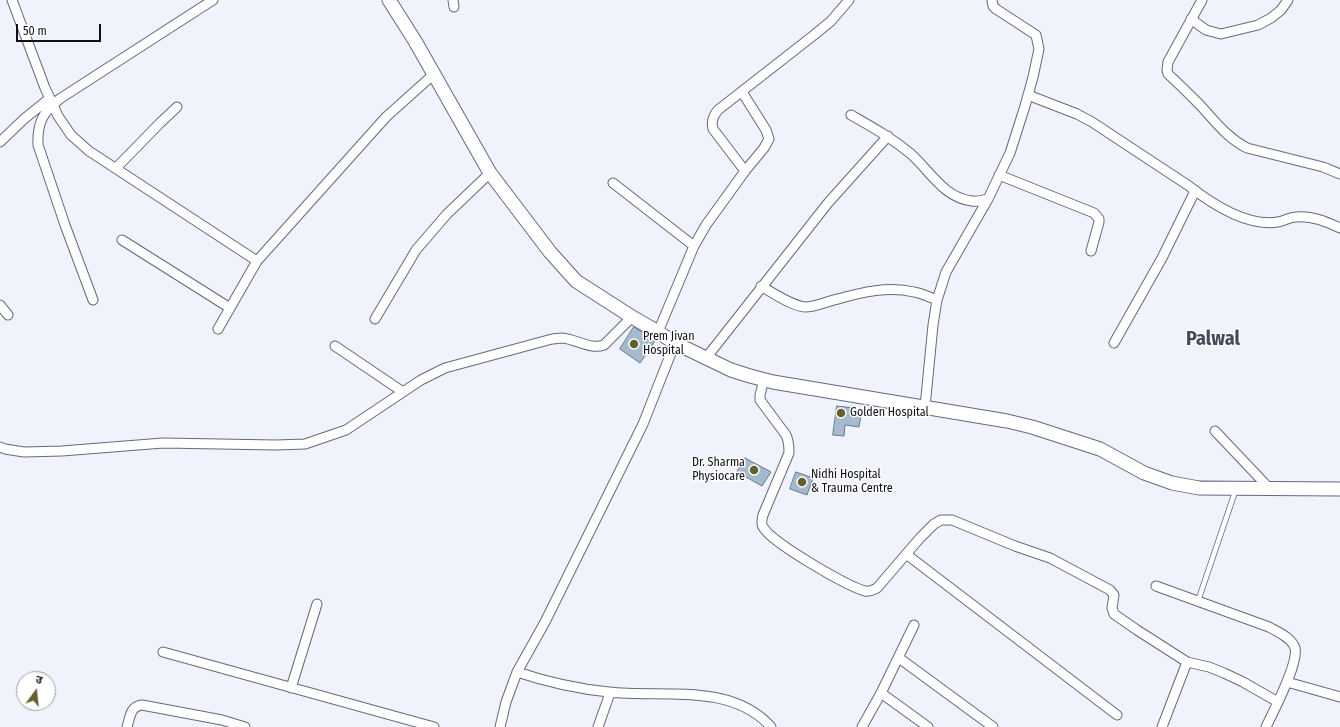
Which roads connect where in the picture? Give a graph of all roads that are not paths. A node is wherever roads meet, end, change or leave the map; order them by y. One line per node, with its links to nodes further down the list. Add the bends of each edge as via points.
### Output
1 (12, 0): 12 (street)
2 (213, 0): 12 (street)
3 (389, 0): 9 (main road)
4 (849, 0): 10 (street, via 831,21)
5 (992, 0): 11 (street, via 993,6 1036,35 1039,49)
6 (1202, 0): 8 (street)
7 (1288, 0): 8 (street, via 1281,10 1258,25 1221,34 1206,30)
8 (1191, 19): 20 (street, via 1168,62 1168,74 1200,104 1227,135 1247,148 1323,167)
9 (434, 74): 19 (main road); 29 (street, via 386,117)
10 (742, 92): 18 (street, via 769,139); 18 (street, via 713,115 712,124 713,129)
11 (1028, 95): 21 (street, via 1010,152); 23 (street, via 1092,122)
12 (51, 101): 16 (street, via 24,119); 17 (street, via 71,135 89,151); 31 (street, via 37,132 38,145)
13 (177, 107): 17 (street)
14 (851, 115): 15 (street)
15 (888, 136): 24 (street, via 912,154 949,193 973,202); 30 (street, via 828,203)
16 (0, 142)
17 (116, 168): 29 (street)
18 (745, 171): 27 (street)
19 (490, 172): 36 (main road, via 550,252 576,281); 37 (street, via 447,214 416,250)
20 (1340, 174)
21 (999, 175): 24 (street); 28 (street, via 1094,213 1099,222)
22 (613, 183): 27 (street)
23 (1195, 191): 25 (street, via 1215,204 1249,219 1279,222 1303,216 1325,221); 41 (street, via 1162,258)
24 (988, 199): 32 (street, via 946,272)
25 (1340, 228)
26 (122, 240): 34 (street)
27 (694, 246): 39 (street)
28 (1091, 251)
29 (257, 261): 34 (street)
30 (761, 286): 32 (street, via 798,306 806,307 873,291 914,292); 43 (street)
31 (93, 300)
32 (937, 300): 46 (street)
33 (0, 305): 35 (street)
34 (230, 308): 38 (street)
35 (8, 315)
36 (632, 317): 39 (main road); 45 (street, via 599,347 562,338 552,339 445,368)
37 (375, 319)
38 (218, 329)
39 (658, 332): 40 (main road)
40 (675, 343): 43 (main road); 60 (street, via 643,424 545,622)
41 (1114, 343)
42 (335, 346): 45 (street)
43 (706, 358): 44 (main road, via 731,370)
44 (764, 380): 46 (main road); 52 (street, via 760,400 786,435 789,453 762,515 763,528 794,553 852,586 866,591 877,588)
45 (403, 392): 48 (street, via 346,430 305,444 163,443 24,452)
46 (925, 407): 49 (main road, via 1032,427 1100,449 1144,473 1172,483 1199,488)
47 (1215, 431): 50 (street)
48 (0, 447)
49 (1236, 488): 50 (main road); 54 (lane)
50 (1270, 489): 51 (main road)
51 (1340, 490)
52 (906, 554): 59 (street, via 934,524 941,520 952,520 1050,558 1110,590 1114,595 1114,614); 67 (street)
53 (1156, 586): 54 (street)
54 (1198, 601): 61 (street, via 1269,627 1291,642 1295,647 1295,657)
55 (318, 604): 62 (street)
56 (914, 625): 58 (street)
57 (163, 652): 62 (street)
58 (899, 658): 64 (street); 76 (street)
59 (1187, 662): 66 (street, via 1224,673); 77 (street)
60 (517, 672): 63 (street, via 544,681); 72 (street)
61 (1287, 682): 65 (street); 66 (street)
62 (291, 688): 71 (street)
63 (610, 693): 73 (street); 74 (street, via 679,693 710,696 747,708)
64 (881, 693): 68 (street); 75 (street)
65 (1340, 697)
66 (1278, 702): 78 (street)
67 (1117, 715)
68 (863, 726)
69 (127, 727): 70 (street, via 132,709 142,705 222,720)
70 (245, 727)
71 (434, 727)
72 (500, 727)
73 (598, 727)
74 (771, 727)
75 (928, 727)
76 (993, 727)
77 (1162, 727)
78 (1266, 727)

